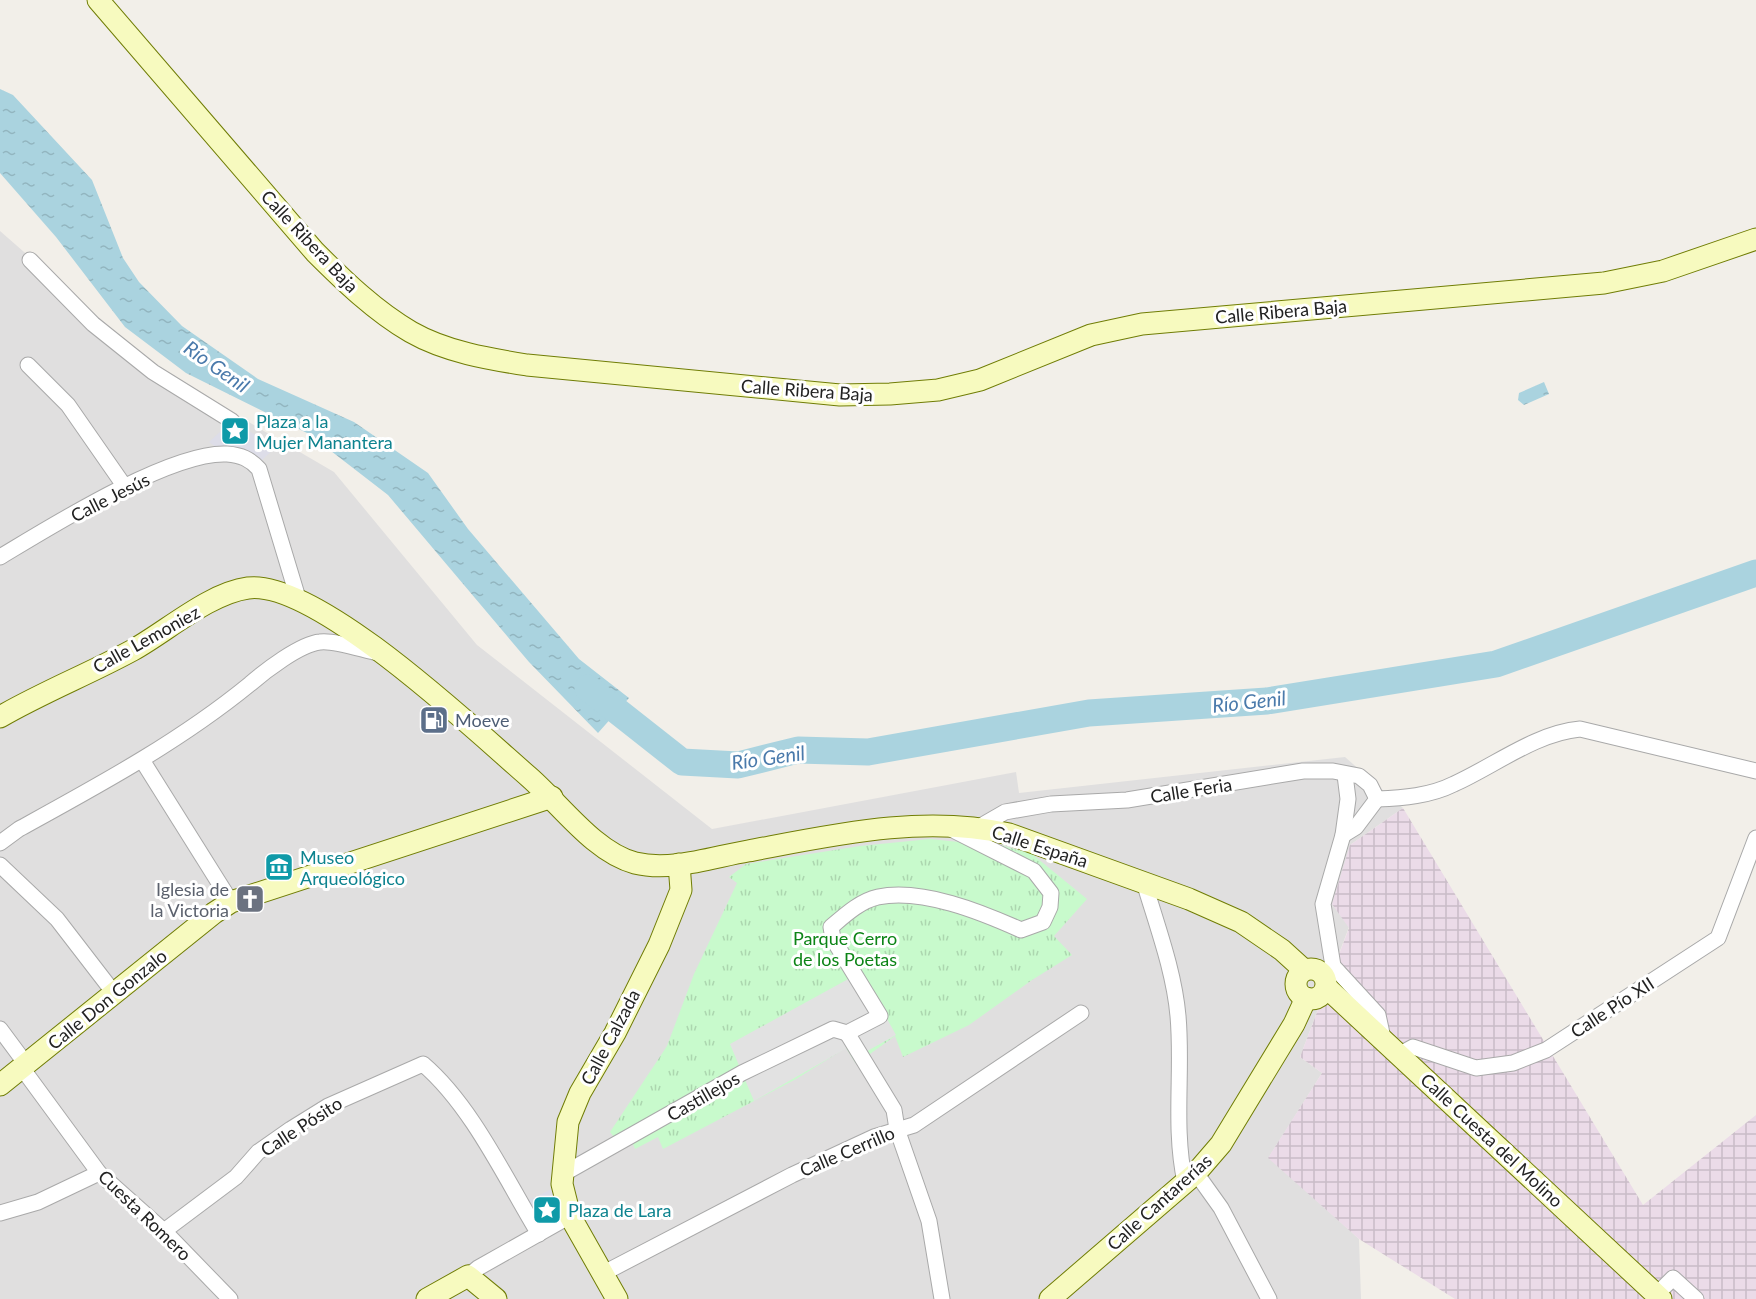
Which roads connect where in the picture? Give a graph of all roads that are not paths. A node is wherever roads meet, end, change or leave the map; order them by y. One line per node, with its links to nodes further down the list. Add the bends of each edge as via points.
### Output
1 (98, 0): 2 (street, Calle Ribera Baja, via 315,252 348,285 413,333 446,347 528,365 840,395 938,390 980,380 1091,335 1142,324 1604,283 1663,271)
2 (1756, 239)
3 (30, 260): 5 (street, via 93,324 144,365)
4 (28, 365): 6 (street, via 69,405)
5 (232, 421)
6 (125, 487): 7 (street, Calle Jesús); 8 (street, Calle Jesús, via 164,469 226,454 248,458 259,469)
7 (0, 557)
8 (298, 598): 9 (street, Calle Lemoniez); 10 (street, Calle Lemoniez, via 251,588 227,593 132,650)
9 (387, 655): 11 (street, via 320,642 305,648 266,671 211,716); 14 (street, Calle Lemoniez)
10 (0, 717)
11 (142, 760): 20 (street); 24 (street)
12 (1756, 771): 15 (street, via 1580,729 1559,731 1452,786 1411,797)
13 (1345, 775): 15 (street, Calle Feria, via 1359,776 1370,785); 17 (street, Calle Feria, via 1303,771 1127,800 1051,804 1005,812); 18 (street, via 1348,799)
14 (552, 797): 21 (street, Calle España, via 599,844 620,857 645,865); 24 (street)
15 (1377, 799): 18 (street, via 1356,826)
16 (940, 824): 17 (street, Calle España); 21 (street, Calle España, via 813,839); 31 (street, via 1034,871 1051,892 1050,907 1043,922 1021,930 986,914 904,896 877,897 852,909 831,927 833,939 880,1016)
17 (979, 827): 23 (street, Calle España)
18 (1343, 835): 32 (street, via 1323,904 1333,966 1378,1015)
19 (1756, 838): 33 (street, Calle Pío XII, via 1718,938 1546,1050 1513,1063 1476,1068 1413,1047)
20 (0, 843)
21 (679, 864): 38 (street, Calle Calzada, via 681,890 659,945 568,1122)
22 (0, 865): 27 (street, via 57,919)
23 (1144, 882): 25 (street, Calle España, via 1241,922); 39 (street, via 1178,1015 1179,1153)
24 (222, 907): 27 (street, Calle Don Gonzalo)
25 (1304, 970): 26 (street, via 1318,970); 28 (street, via 1297,977 1296,987)
26 (1326, 987): 28 (street, via 1316,998); 32 (street, Calle Cuesta del Molino)
27 (114, 993): 34 (street, Calle Don Gonzalo)
28 (1306, 998): 39 (street, Calle Cantarerías, via 1221,1144)
29 (1081, 1013): 36 (street, Calle Cerrillo, via 914,1125)
30 (0, 1029): 34 (street, Cuesta Romero)
31 (847, 1033): 36 (street, via 894,1110); 38 (street, Castillejos, via 833,1029 742,1073)
32 (1383, 1038): 33 (street, Calle Cuesta del Molino)
33 (1400, 1054): 46 (street, Calle Cuesta del Molino)
34 (24, 1066): 35 (street, Calle Don Gonzalo); 37 (street, Cuesta Romero)
35 (0, 1085)
36 (897, 1129): 44 (street, Calle Cerrillo, via 792,1175); 51 (street, via 929,1221)
37 (99, 1173): 40 (street, via 38,1202); 42 (street, Cuesta Romero)
38 (563, 1174): 41 (street, Calle Calzada)
39 (1190, 1178): 52 (street, Calle Cantarerías); 53 (street, via 1221,1208)
40 (0, 1213)
41 (570, 1216): 43 (street); 44 (street, Calle Calzada)
42 (164, 1231): 43 (street, Calle Pósito, via 291,1129 328,1106 423,1064 444,1082); 47 (street, Cuesta Romero)
43 (539, 1234): 45 (street)
44 (602, 1274): 50 (street, Calle Calzada)
45 (468, 1276): 48 (street); 49 (street)
46 (1659, 1297): 54 (street, Calle Cuesta del Molino, via 1673,1278)
47 (230, 1299)
48 (427, 1299)
49 (496, 1299)
50 (617, 1299)
51 (942, 1299)
52 (1050, 1299)
53 (1269, 1299)
54 (1696, 1299)

